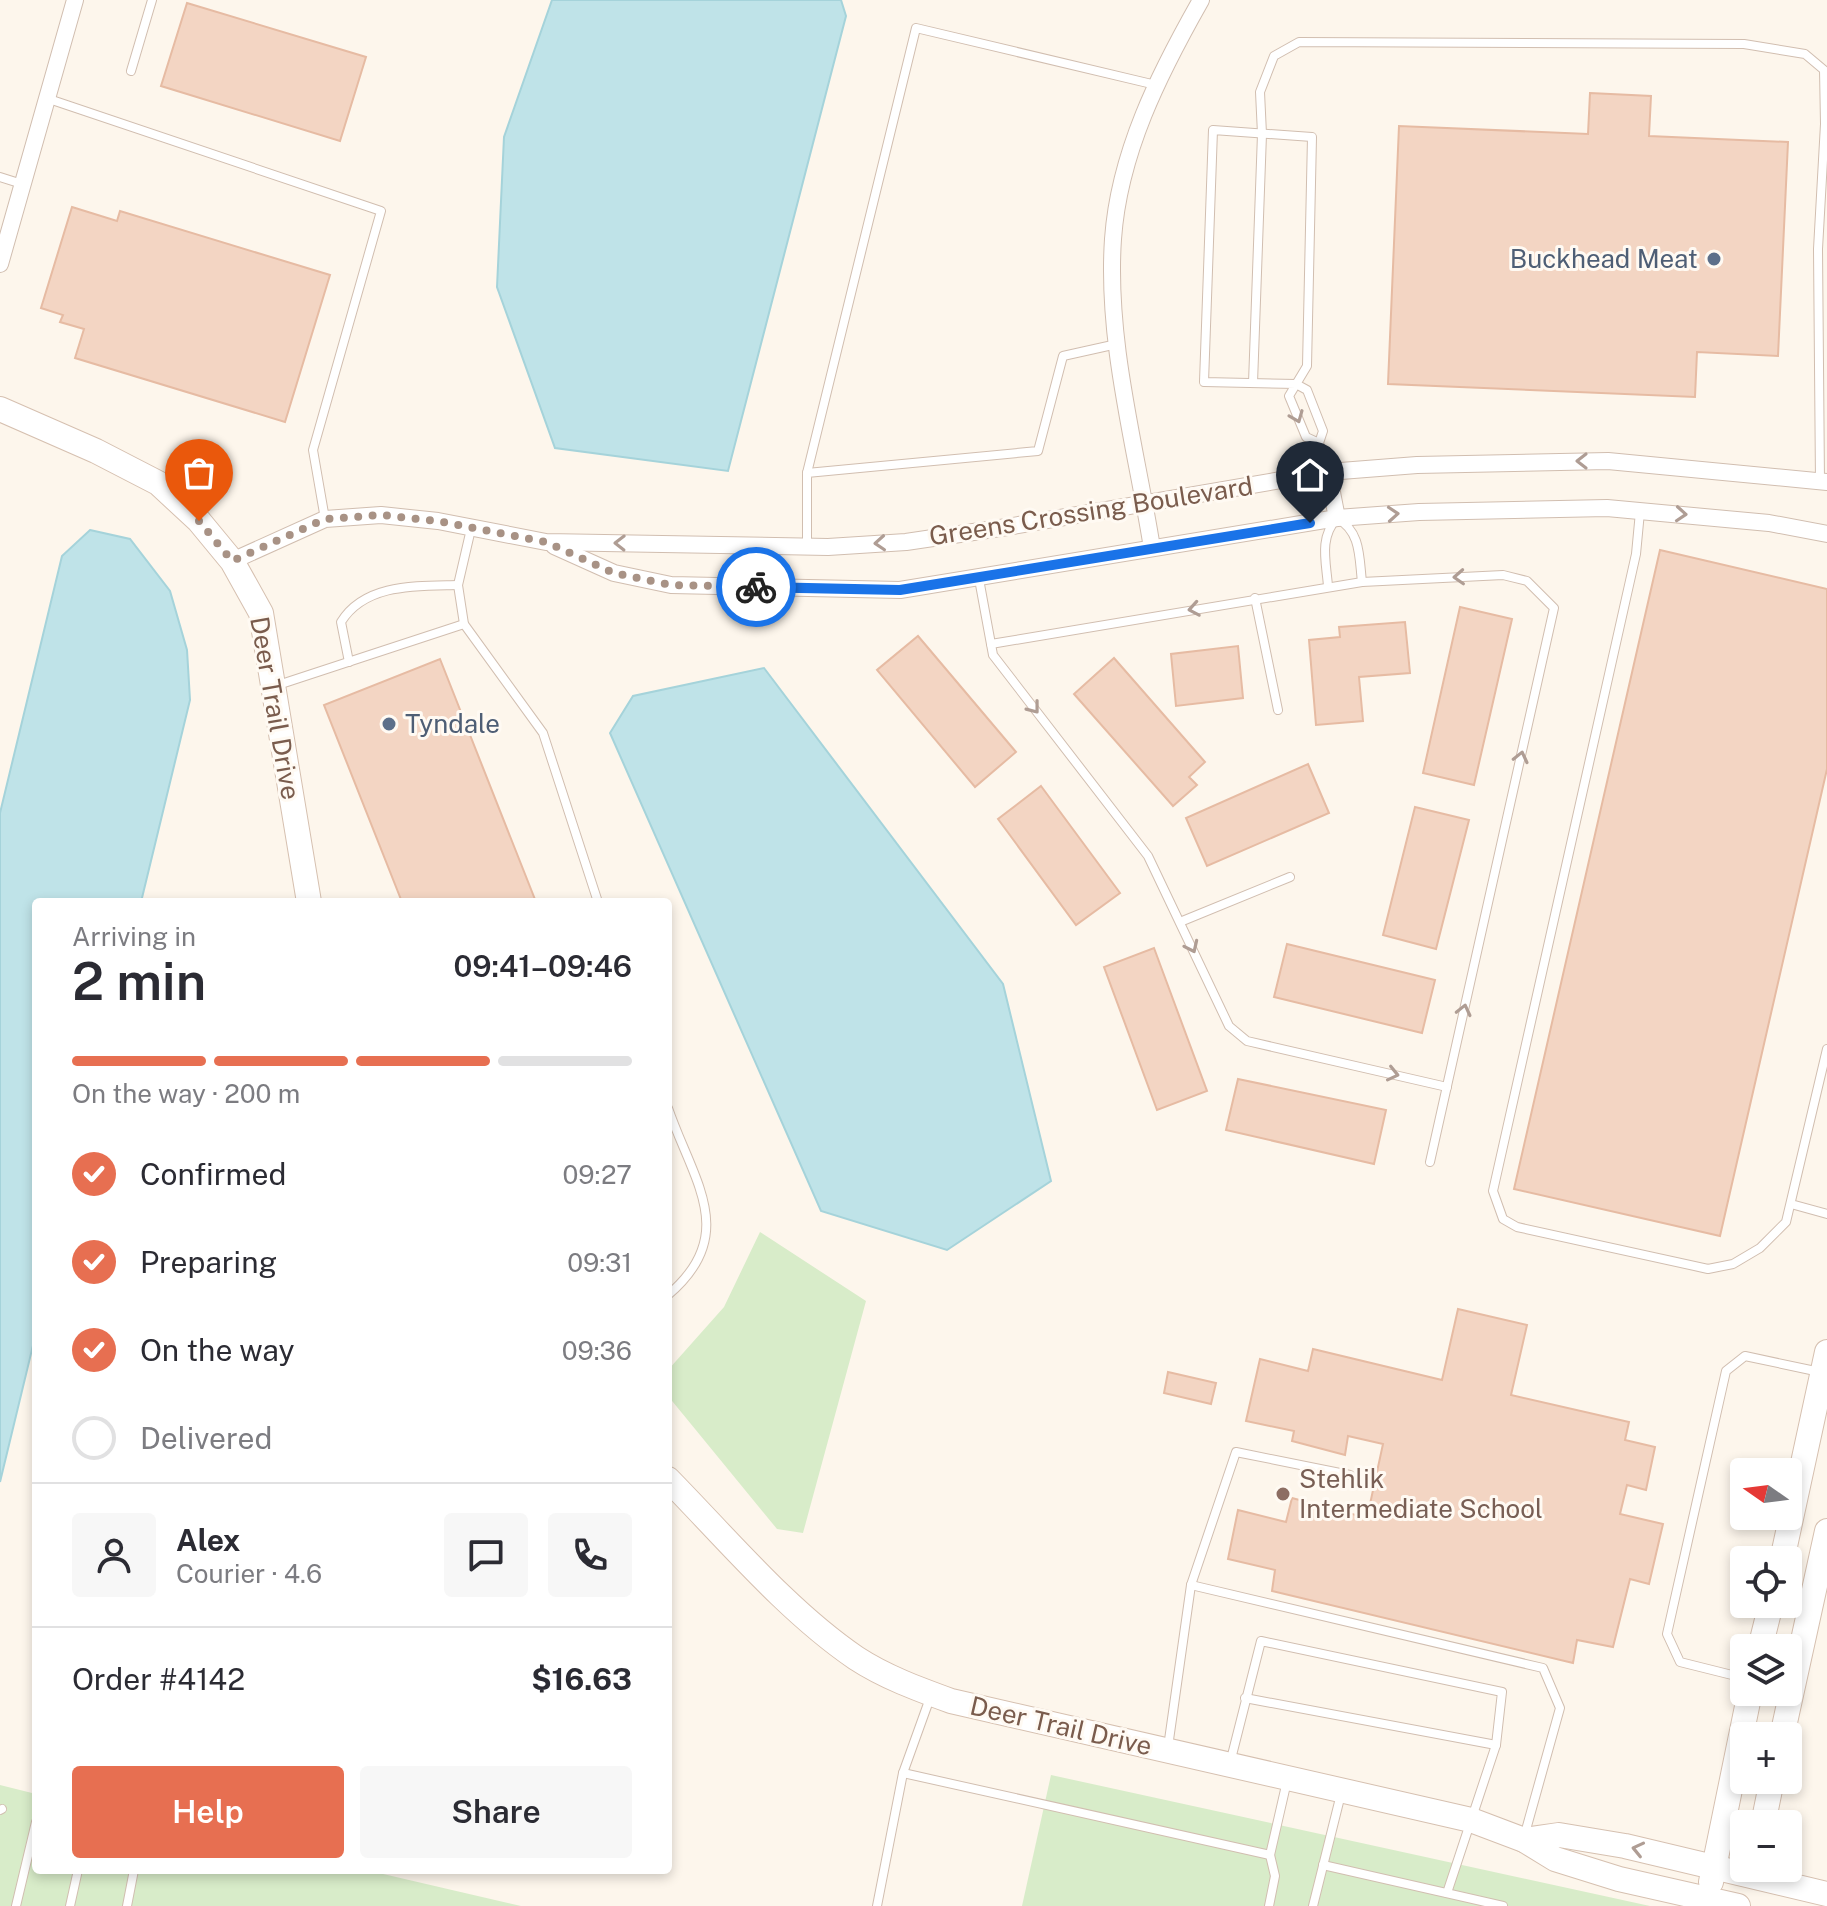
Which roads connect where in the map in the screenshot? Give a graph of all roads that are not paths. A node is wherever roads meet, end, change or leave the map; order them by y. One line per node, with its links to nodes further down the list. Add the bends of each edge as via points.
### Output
1 (75, 0): 7 (street)
2 (152, 0): 5 (lane)
3 (1201, 0): 6 (street)
4 (1826, 69): 8 (lane, via 1805,54 1744,44 1299,42 1274,56 1269,68 1260,92); 19 (lane, via 1818,249)
5 (131, 71)
6 (1156, 85): 12 (street, via 1124,175 1113,238); 18 (lane, via 916,28)
7 (46, 98): 10 (street); 23 (lane, via 381,211 313,450)
8 (1262, 134): 13 (lane); 13 (lane, via 1213,130 1204,382); 14 (lane, via 1312,137 1307,366)
9 (0, 178): 10 (lane)
10 (22, 184): 11 (street)
11 (0, 264)
12 (1118, 344): 18 (lane, via 1063,356 1038,451); 20 (street)
13 (1253, 383): 14 (lane)
14 (1296, 384): 16 (lane, via 1307,390 1323,431); 16 (lane, one-way to 16, via 1289,396 1306,437)
15 (0, 409): 29 (street, Deer Trail Drive, via 158,483)
16 (1319, 443): 17 (lane)
17 (1328, 472): 19 (street, Greens Crossing Boulevard, one-way to 17, via 1608,461); 20 (street, Greens Crossing Boulevard); 22 (street)
18 (807, 473): 27 (lane)
19 (1823, 482)
20 (1145, 503): 27 (street, Greens Crossing Boulevard, one-way to 27, via 906,542); 28 (street)
21 (1640, 511): 22 (street, Greens Crossing Boulevard, one-way to 21, via 1516,508); 25 (street, Greens Crossing Boulevard, one-way to 25); 48 (lane, via 1636,554 1493,1191 1503,1219 1517,1227 1708,1269 1733,1264 1760,1248 1786,1222)
22 (1337, 518): 28 (street, Greens Crossing Boulevard); 31 (lane, via 1356,537); 33 (lane, via 1324,543)
23 (325, 519): 24 (street, Greens Crossing Boulevard, via 381,515); 29 (street, Greens Crossing Boulevard)
24 (471, 529): 26 (street, Greens Crossing Boulevard); 32 (lane)
25 (1827, 534)
26 (546, 542): 27 (street, Greens Crossing Boulevard, one-way to 26); 30 (street, Greens Crossing Boulevard, via 614,573 671,585 900,590)
27 (807, 546)
28 (1152, 548): 30 (street, Greens Crossing Boulevard)
29 (232, 561): 38 (street, Deer Trail Drive, via 261,613)
30 (979, 579): 36 (lane)
31 (1362, 582): 33 (lane); 45 (lane, one-way to 31, via 1554,608 1527,581 1503,575)
32 (458, 585): 35 (lane); 37 (lane, via 403,585 351,606 341,622)
33 (1328, 586): 34 (lane)
34 (1255, 598): 36 (lane, one-way to 36); 39 (lane)
35 (464, 624): 37 (lane); 42 (lane, via 543,733)
36 (991, 644): 43 (lane, one-way to 43, via 993,655 1148,856)
37 (349, 662): 38 (lane)
38 (273, 686): 41 (street, Deer Trail Drive)
39 (1278, 710)
40 (1290, 877): 43 (lane)
41 (308, 898)
42 (597, 898)
43 (1180, 922): 45 (lane, one-way to 45, via 1229,1026 1247,1041)
44 (1827, 1049): 48 (lane)
45 (1447, 1087): 47 (lane)
46 (672, 1119): 50 (lane, via 707,1216 702,1258)
47 (1430, 1162)
48 (1791, 1204): 49 (lane)
49 (1827, 1214)
50 (672, 1292)
51 (1824, 1362): 55 (street); 58 (lane, via 1745,1356 1726,1371 1667,1634 1680,1662)
52 (1350, 1475): 57 (lane, via 1236,1452)
53 (672, 1483): 59 (street, Deer Trail Drive, via 820,1631 857,1659)
54 (1824, 1542): 56 (street); 62 (street)
55 (1785, 1546)
56 (1802, 1548)
57 (1191, 1585): 64 (lane); 71 (lane, via 1543,1668 1560,1708)
58 (1730, 1674)
59 (931, 1694): 64 (street, Deer Trail Drive); 66 (lane)
60 (1245, 1698): 63 (lane); 63 (lane, via 1261,1641 1502,1692); 65 (lane)
61 (1747, 1706): 74 (street)
62 (1785, 1722)
63 (1496, 1745): 69 (lane)
64 (1167, 1751): 65 (street, Deer Trail Drive)
65 (1229, 1764): 67 (street, Deer Trail Drive)
66 (903, 1773): 72 (lane); 86 (lane)
67 (1287, 1778): 68 (street, Deer Trail Drive); 72 (lane)
68 (1341, 1792): 69 (street, Deer Trail Drive); 73 (lane)
69 (1471, 1820): 71 (street, Deer Trail Drive); 80 (lane)
70 (32, 1839): 83 (lane)
71 (1524, 1840): 74 (street, Deer Trail Drive, one-way to 71, via 1559,1835); 82 (street, Deer Trail Drive, via 1555,1859)
72 (1270, 1855): 87 (lane, via 1275,1876)
73 (1323, 1865): 80 (lane); 88 (lane)
74 (1714, 1868): 75 (street, Deer Trail Drive); 82 (street)
75 (1730, 1870)
76 (77, 1874): 84 (lane)
77 (133, 1874): 85 (lane)
78 (1752, 1882): 91 (street)
79 (1786, 1882): 81 (street, Deer Trail Drive)
80 (1447, 1893): 89 (lane)
81 (1827, 1894)
82 (1706, 1902): 90 (street, Deer Trail Drive)
83 (16, 1906)
84 (70, 1906)
85 (127, 1906)
86 (877, 1906)
87 (1269, 1906)
88 (1313, 1906)
89 (1503, 1906)
90 (1738, 1906)
91 (1752, 1906)

